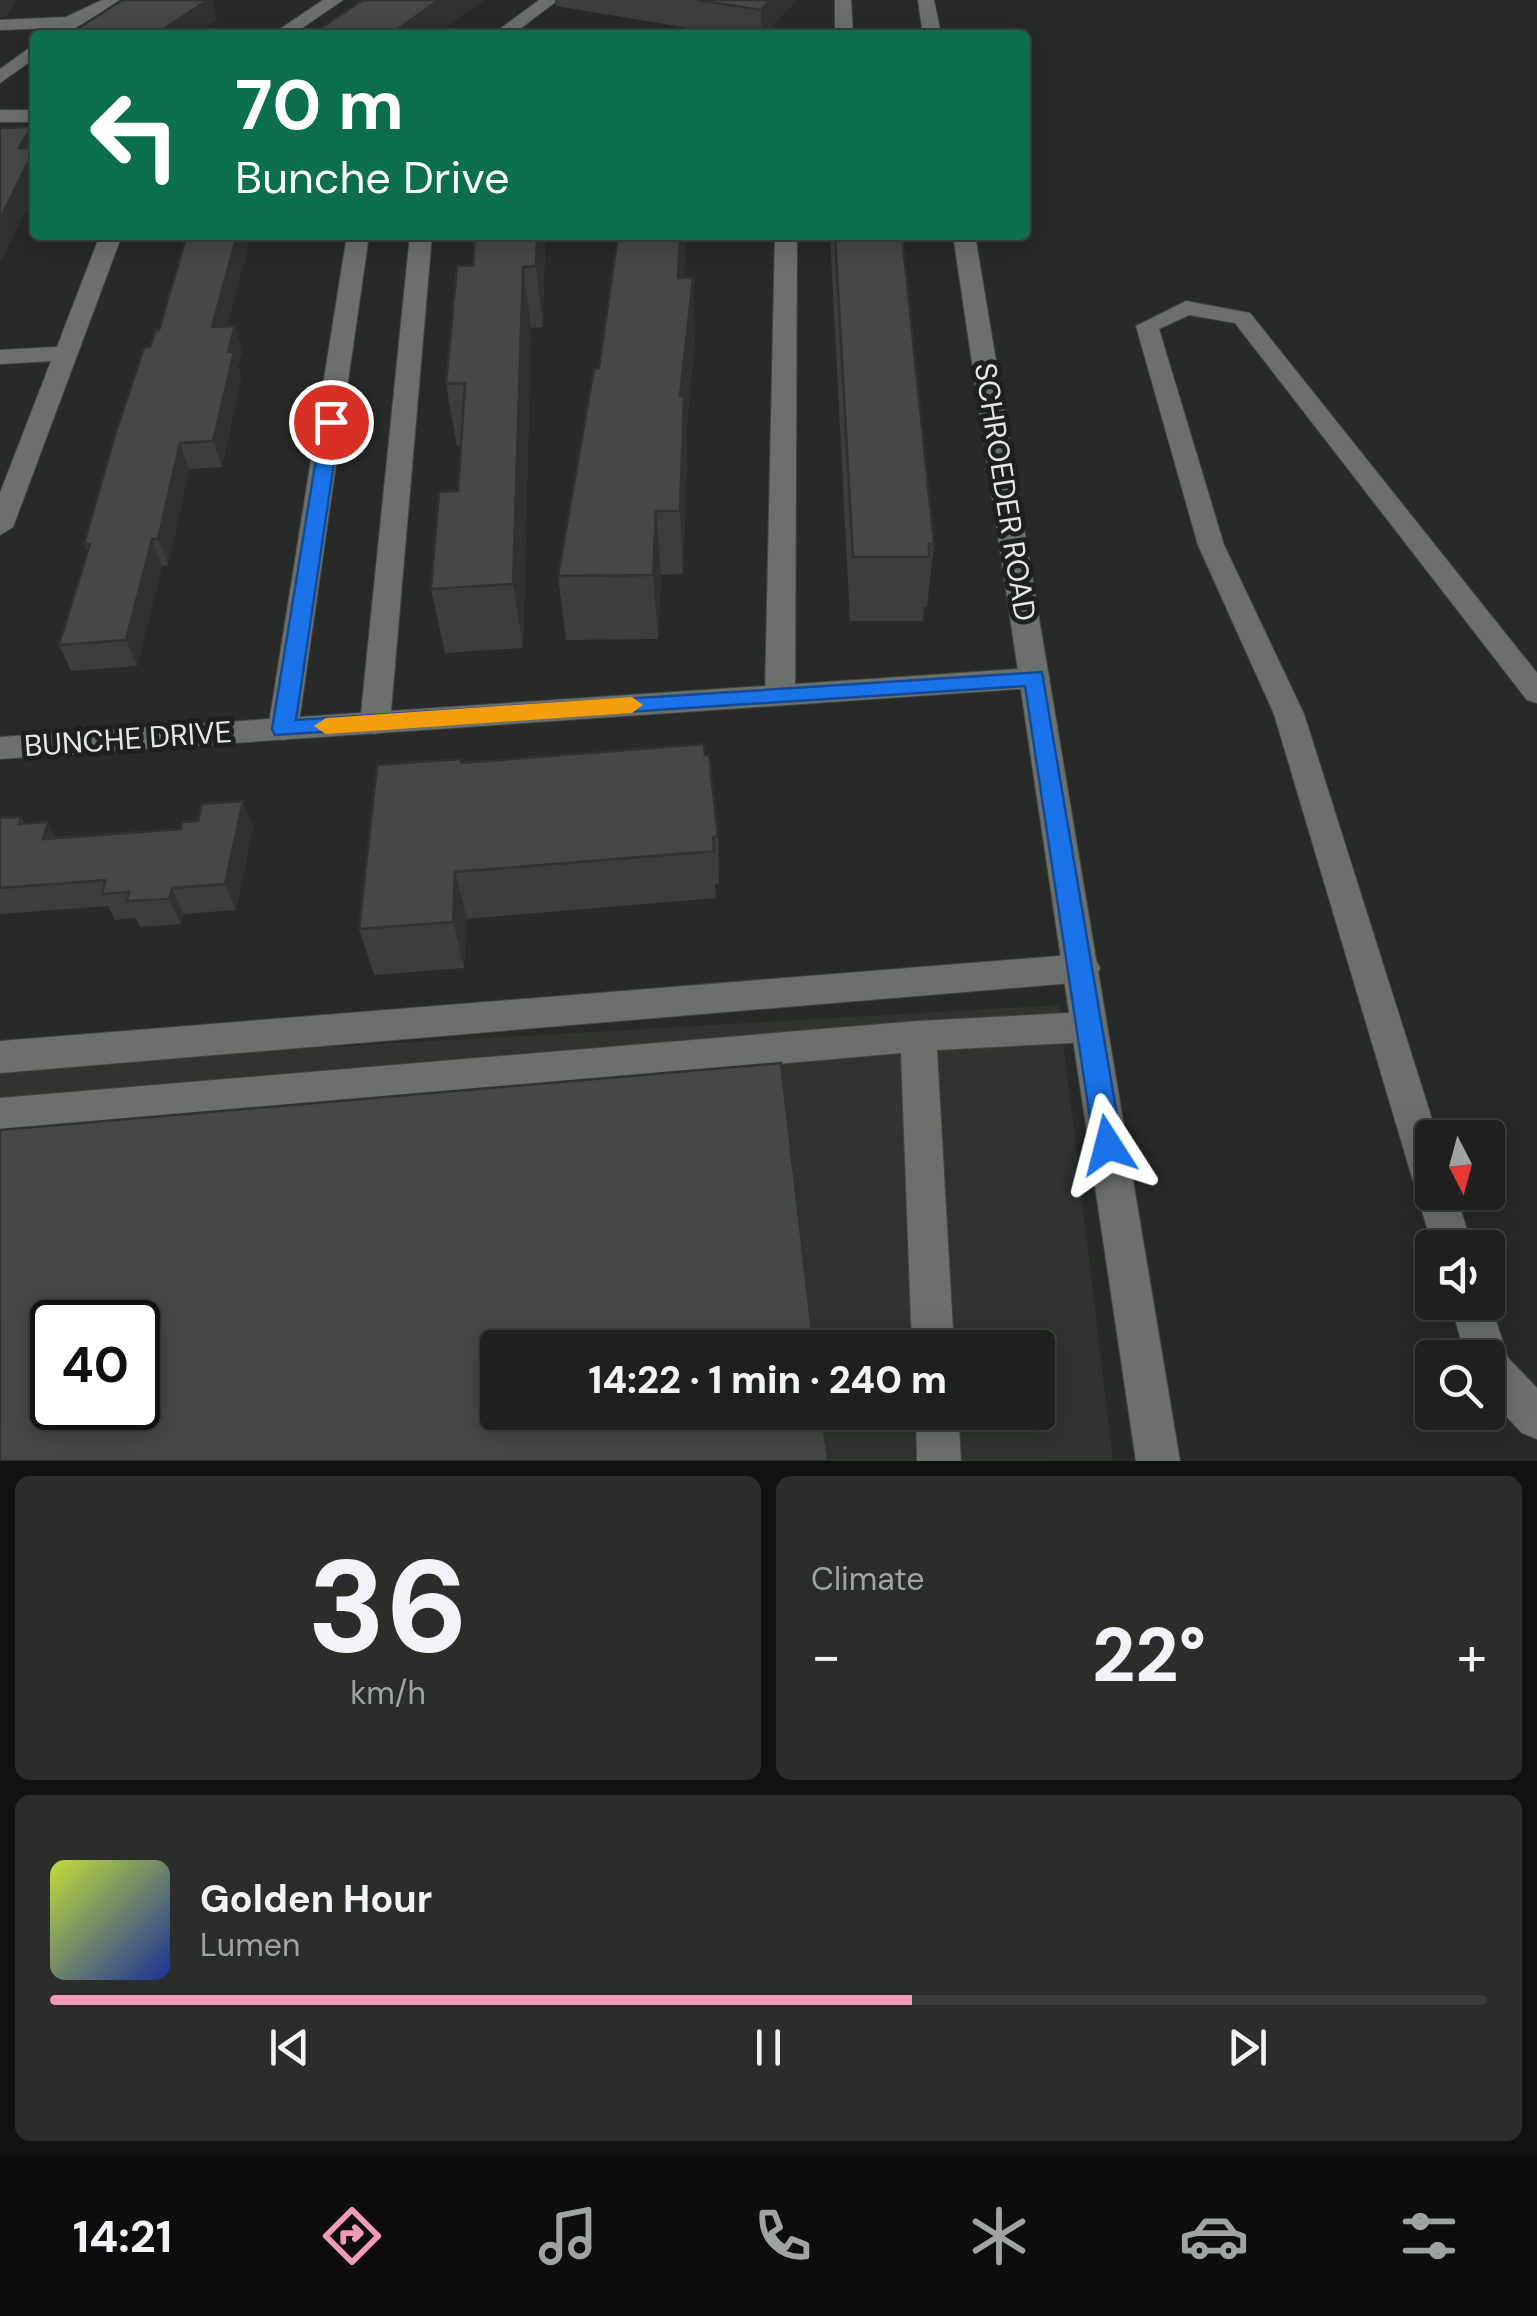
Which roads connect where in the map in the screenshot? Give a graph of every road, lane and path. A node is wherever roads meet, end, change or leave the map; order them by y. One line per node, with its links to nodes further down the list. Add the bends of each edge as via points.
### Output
1 (116, 0): 6 (street)
2 (335, 0): 9 (street)
3 (550, 0): 10 (street)
4 (843, 0): 11 (street)
5 (926, 0): 12 (street)
6 (69, 22): 7 (street); 8 (street)
7 (0, 24)
8 (59, 30)
9 (288, 30)
10 (509, 30)
11 (844, 30)
12 (931, 30)
13 (30, 53): 14 (street)
14 (0, 78)
15 (0, 116): 16 (street)
16 (30, 116)
17 (109, 240): 22 (street)
18 (357, 240): 29 (street)
19 (421, 240): 28 (street)
20 (786, 240): 27 (street)
21 (965, 240): 25 (street, SCHROEDER ROAD)
22 (66, 354): 23 (street); 24 (street)
23 (0, 357)
24 (0, 526)
25 (1034, 678): 27 (street, BUNCHE DRIVE); 31 (street, SCHROEDER ROAD)
26 (1537, 693): 36 (street, via 1242,318 1186,308 1147,326 1212,545 1290,714)
27 (780, 694): 28 (street, BUNCHE DRIVE)
28 (375, 723): 29 (street, BUNCHE DRIVE)
29 (283, 729): 30 (street, BUNCHE DRIVE)
30 (0, 748)
31 (1083, 968): 32 (street, SCHROEDER ROAD); 34 (street)
32 (1090, 1026): 33 (street); 42 (street, SCHROEDER ROAD)
33 (918, 1036): 35 (street); 37 (street)
34 (0, 1056)
35 (0, 1115)
36 (1415, 1124)
37 (932, 1330)
38 (1505, 1385): 39 (street)
39 (1537, 1418)
40 (937, 1430): 41 (street)
41 (939, 1461)
42 (1158, 1461)

